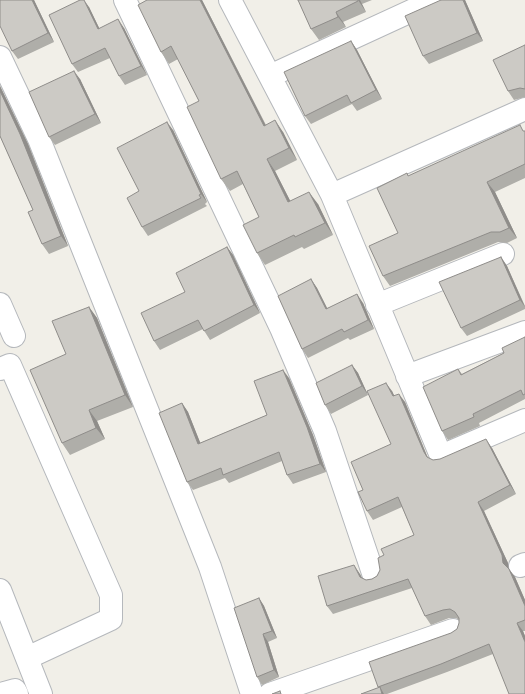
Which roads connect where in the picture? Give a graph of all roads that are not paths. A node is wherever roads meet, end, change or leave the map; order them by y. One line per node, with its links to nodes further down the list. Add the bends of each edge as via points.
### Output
1 (125, 0): 16 (street, via 281,328 325,431)
2 (230, 0): 5 (street)
3 (435, 0): 5 (street)
4 (0, 57): 23 (street, via 39,139 210,567)
5 (270, 76): 7 (street)
6 (525, 109): 7 (street)
7 (332, 195): 10 (street)
8 (504, 254): 10 (street)
9 (0, 304): 12 (street)
10 (377, 304): 14 (street)
11 (525, 332): 14 (street)
12 (14, 336)
13 (0, 369): 19 (street, via 10,365 111,595 111,620)
14 (407, 376): 15 (street, via 441,456)
15 (525, 420)
16 (374, 576)
17 (0, 590): 19 (street)
18 (453, 630): 24 (street)
19 (27, 658): 22 (street)
20 (1, 694): 21 (street, via 15,690)
21 (17, 694)
22 (41, 694)
23 (252, 694)
24 (270, 694)

